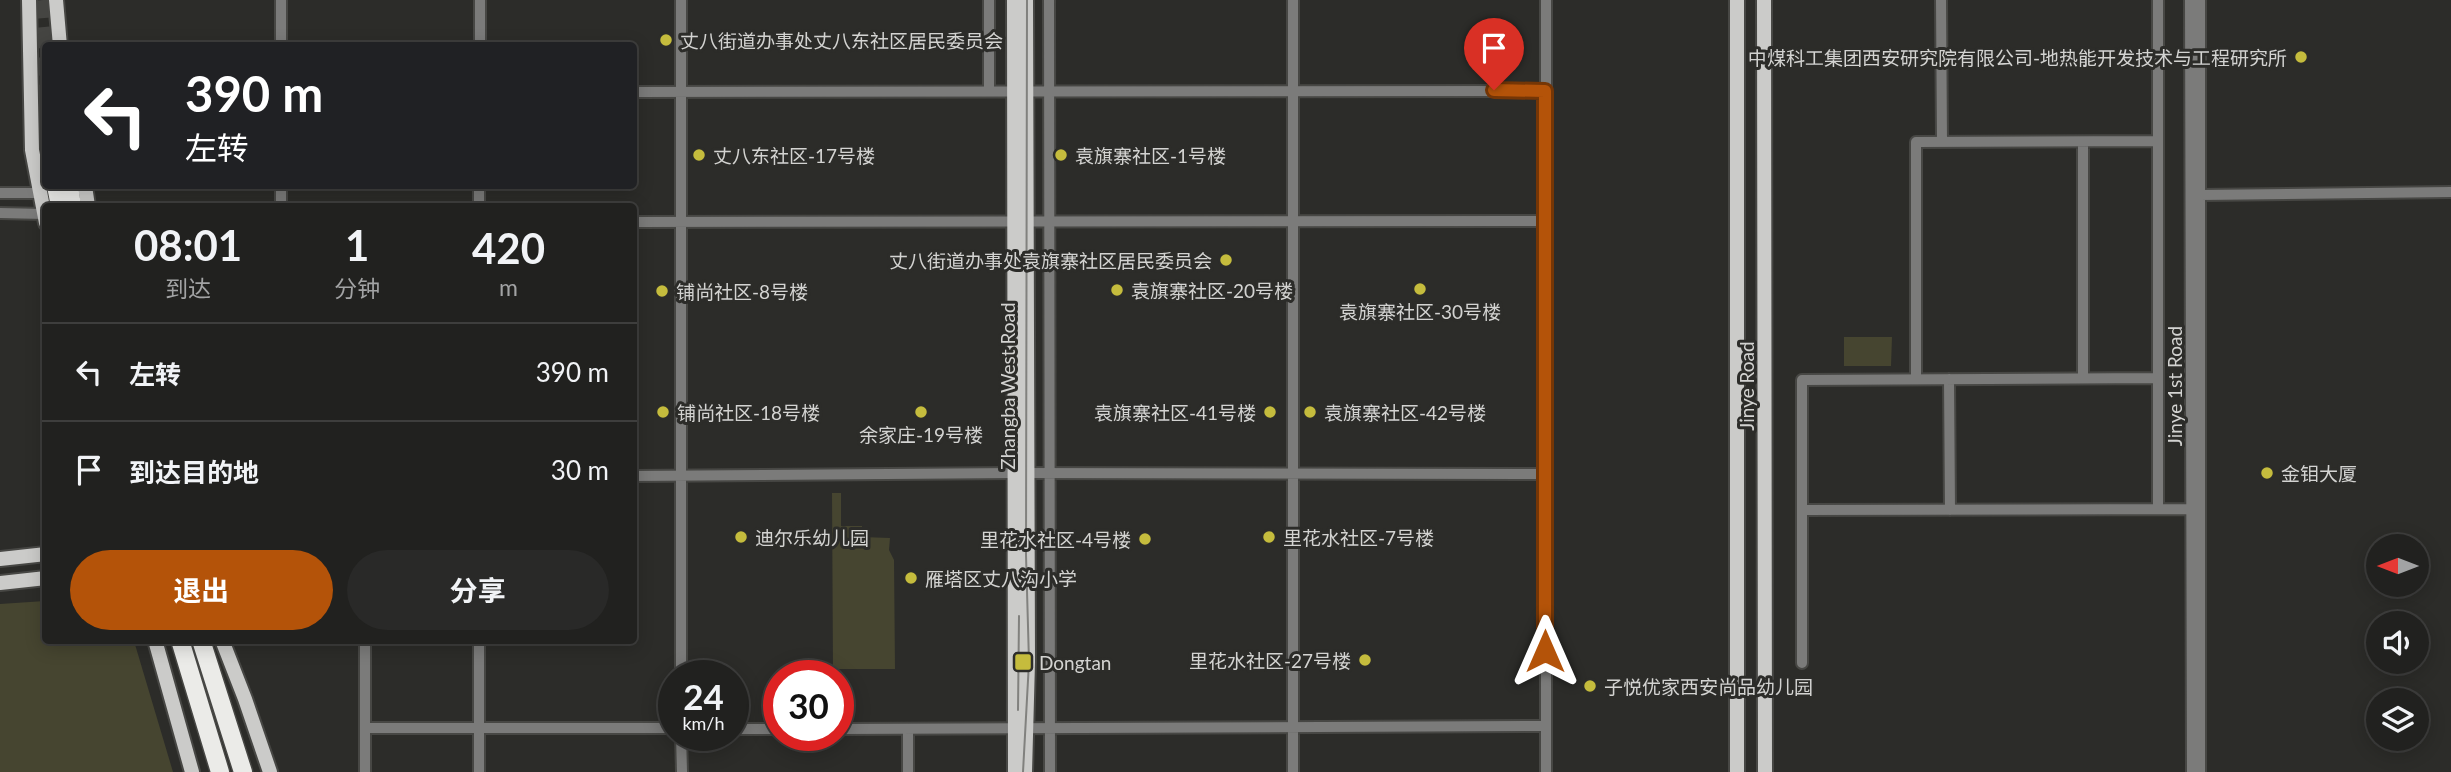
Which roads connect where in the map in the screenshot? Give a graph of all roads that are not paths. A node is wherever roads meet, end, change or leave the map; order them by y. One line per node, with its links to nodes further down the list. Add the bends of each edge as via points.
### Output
1 (29, 0): 31 (main road, via 32,150)
2 (56, 0): 18 (main road)
3 (281, 0): 19 (street)
4 (480, 0): 20 (street)
5 (681, 0): 27 (street)
6 (989, 0): 23 (street)
7 (1014, 0): 21 (main road, Zhangba West Road)
8 (1026, 0): 21 (main road, Zhangba West Road)
9 (1049, 0): 24 (street)
10 (1293, 0): 22 (street)
11 (1546, 0): 25 (street)
12 (1737, 0): 93 (main road, Jinye Road)
13 (1764, 0): 94 (main road, Jinye Road)
14 (1941, 0): 29 (street)
15 (2158, 0): 28 (street)
16 (2190, 0): 55 (street, Jinye 1st Road)
17 (2200, 0): 35 (street, Jinye 1st Road)
18 (60, 42)
19 (281, 42)
20 (480, 42)
21 (1020, 90): 23 (street); 24 (street); 40 (main road, Zhangba West Road)
22 (1293, 90): 24 (street); 25 (street); 42 (street)
23 (989, 91): 27 (street)
24 (1050, 91): 41 (street)
25 (1545, 91): 38 (street)
26 (637, 92): 27 (street)
27 (682, 92): 43 (street)
28 (2158, 141): 30 (street); 45 (street)
29 (1941, 142): 30 (street); 46 (street, via 1916,142)
30 (2083, 142): 44 (street)
31 (42, 174)
32 (48, 189): 34 (street)
33 (2451, 192): 35 (street)
34 (0, 193)
35 (2200, 194): 96 (street, Jinye 1st Road)
36 (0, 213): 37 (street)
37 (42, 214)
38 (1545, 221): 42 (street); 50 (street)
39 (637, 222): 43 (street)
40 (1020, 222): 41 (street); 43 (street); 48 (main road, Zhangba West Road)
41 (1050, 222): 42 (street); 51 (street)
42 (1293, 222): 49 (street)
43 (682, 223): 53 (street)
44 (2083, 378): 45 (street); 47 (street)
45 (2158, 378): 54 (street)
46 (1916, 379): 47 (street); 56 (street, via 1802,380)
47 (1949, 379): 57 (street)
48 (1020, 473): 51 (street); 53 (street); 74 (main road, Zhangba West Road, via 1028,662)
49 (1292, 474): 50 (street); 51 (street); 70 (street)
50 (1545, 474): 71 (street)
51 (1050, 475): 75 (street)
52 (637, 476): 53 (street)
53 (681, 476): 68 (street)
54 (2158, 509): 55 (street); 57 (street)
55 (2192, 509): 95 (street, Jinye 1st Road)
56 (1802, 510): 57 (street); 69 (street)
57 (1950, 510)
58 (42, 554): 59 (main road)
59 (0, 559)
60 (42, 578): 61 (main road)
61 (0, 583)
62 (156, 644): 80 (main road)
63 (181, 644): 81 (highway)
64 (202, 644): 82 (highway)
65 (223, 644): 83 (main road)
66 (365, 644): 72 (street)
67 (479, 644): 76 (street)
68 (681, 660)
69 (1802, 663)
70 (1293, 726): 71 (street); 75 (street); 91 (street)
71 (1546, 726): 92 (street)
72 (365, 728): 76 (street); 84 (street)
73 (658, 728): 76 (street)
74 (1020, 728): 75 (street); 78 (street); 88 (main road, Zhangba West Road); 89 (main road, Zhangba West Road)
75 (1050, 728): 90 (street)
76 (478, 729): 85 (street)
77 (854, 729): 78 (street)
78 (908, 730): 87 (street)
79 (681, 751): 86 (street)
80 (192, 772)
81 (220, 772)
82 (245, 772)
83 (270, 772)
84 (365, 772)
85 (479, 772)
86 (682, 772)
87 (908, 772)
88 (1015, 772)
89 (1025, 772)
90 (1050, 772)
91 (1293, 772)
92 (1546, 772)
93 (1737, 772)
94 (1765, 772)
95 (2192, 772)
96 (2200, 772)

